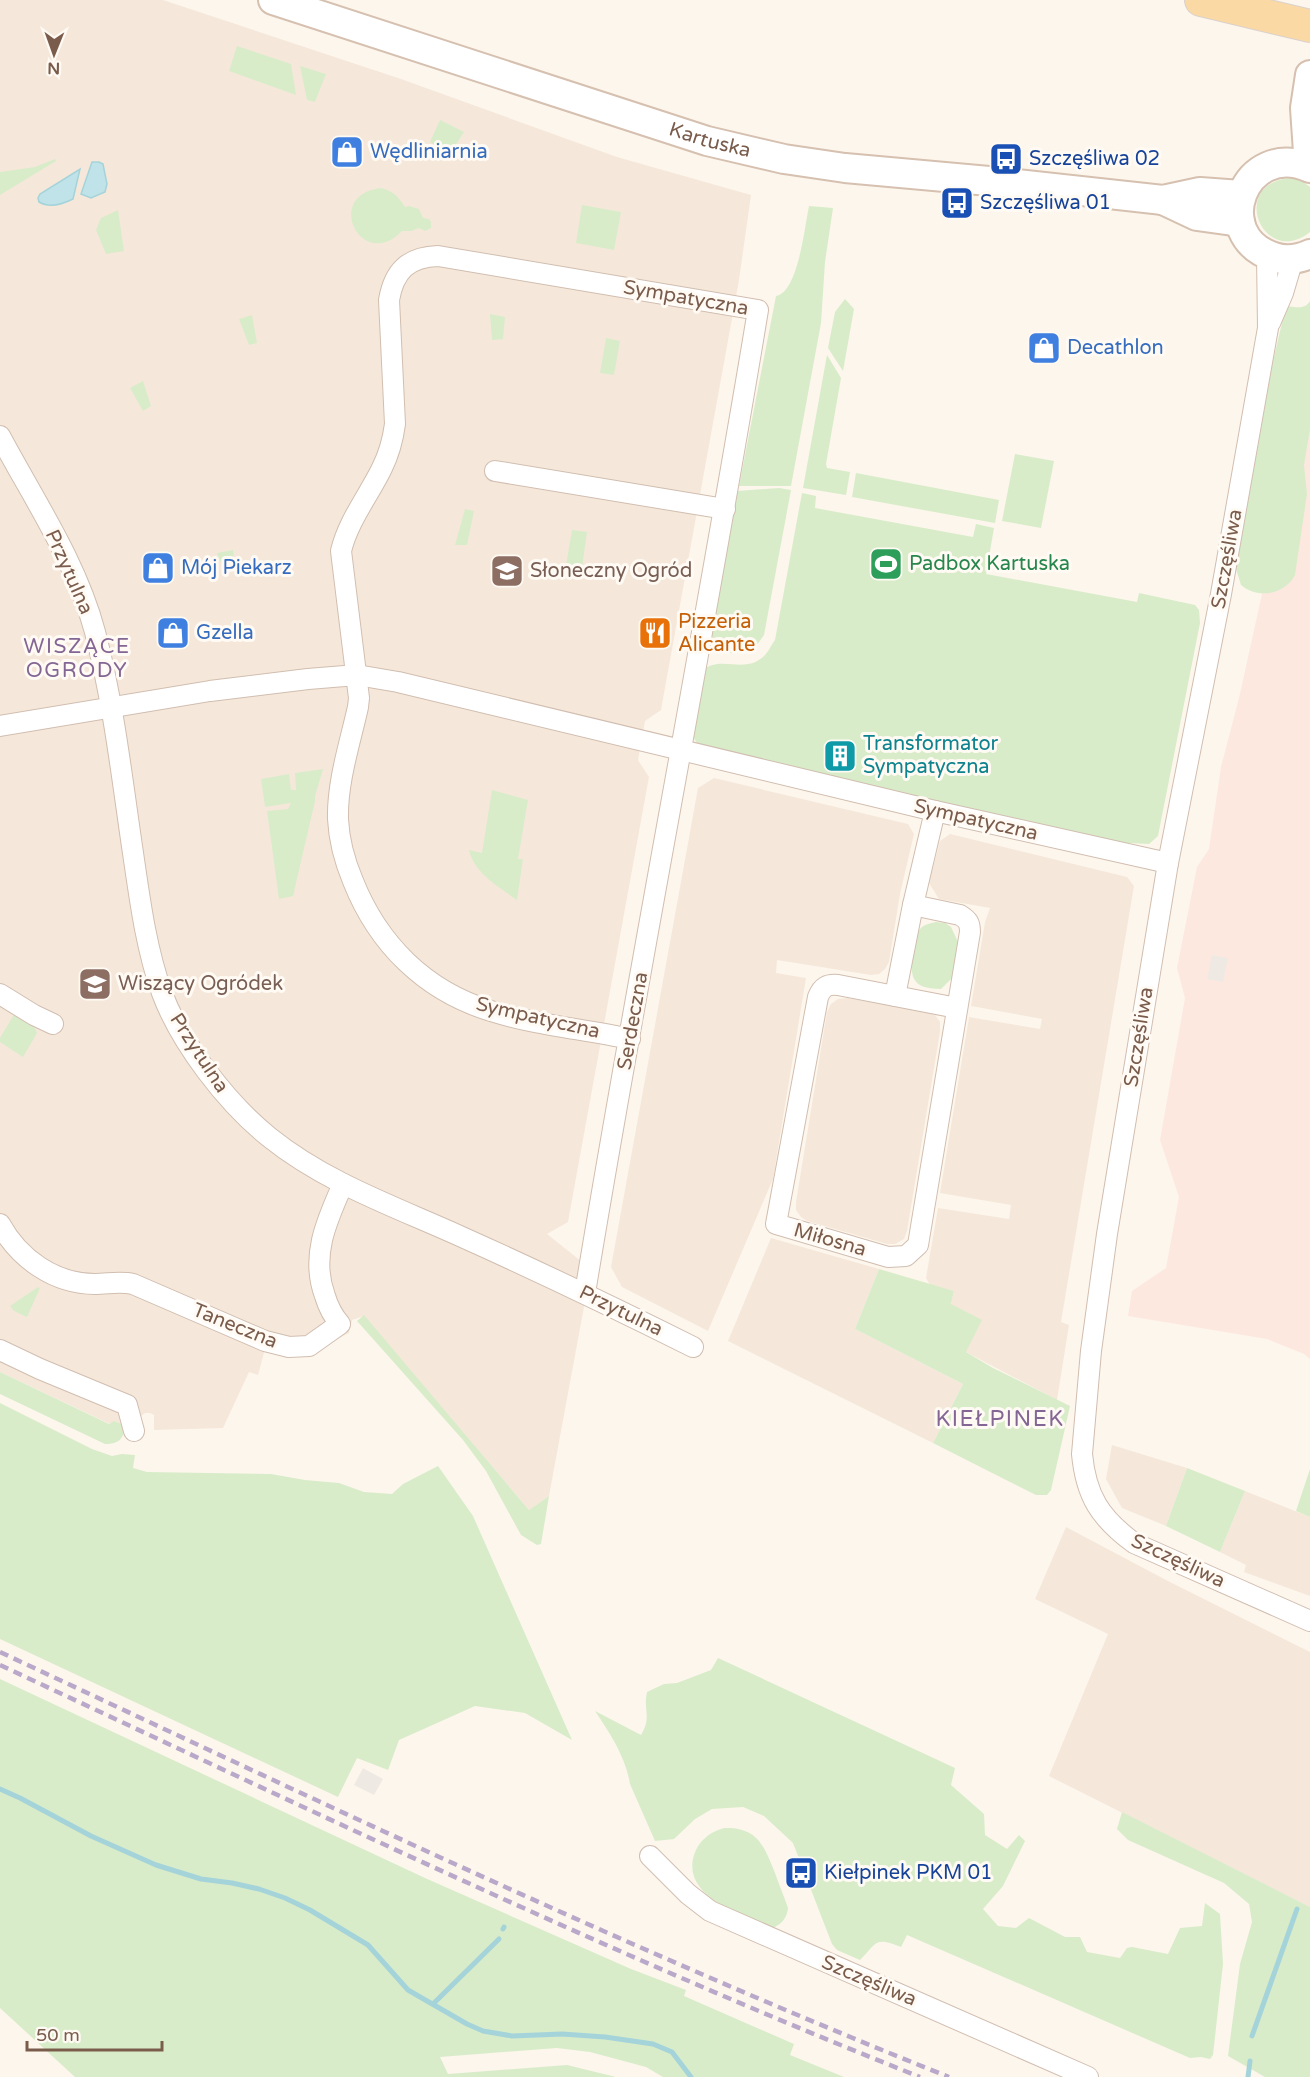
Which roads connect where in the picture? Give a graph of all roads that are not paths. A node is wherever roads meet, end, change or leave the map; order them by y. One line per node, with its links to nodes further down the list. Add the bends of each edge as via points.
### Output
1 (273, 0): 6 (street, Kartuska, via 707,141 784,159 1163,200 1197,216)
2 (1201, 0): 3 (main road)
3 (1310, 26)
4 (1308, 89): 5 (street)
5 (1300, 166): 6 (street, via 1269,166 1257,173 1248,183)
6 (1241, 209): 7 (street, via 1250,242)
7 (1290, 256): 8 (street, Szczęśliwa); 8 (street, Szczęśliwa, via 1282,293)
8 (1268, 328): 17 (street, Szczęśliwa)
9 (0, 436): 13 (street, Przytulna, via 61,545 77,582 94,629)
10 (495, 471): 11 (street)
11 (725, 509): 12 (street, Sympatyczna, via 758,310 422,256 408,264 391,286 388,300 396,424 383,466 347,532 341,551); 15 (street, Sympatyczna)
12 (357, 675): 13 (street, Sympatyczna, via 210,691); 15 (street, Sympatyczna); 23 (street, Sympatyczna, via 358,707 343,773 338,821 351,878 386,941 424,978 477,1006)
13 (111, 708): 14 (street); 24 (street, Przytulna, via 144,933 163,996 214,1082 240,1112 301,1160)
14 (0, 726)
15 (680, 750): 16 (street, Sympatyczna); 23 (street, Serdeczna)
16 (934, 811): 17 (street, Sympatyczna); 18 (street)
17 (1168, 863): 30 (street, Szczęśliwa, via 1098,1295 1083,1470 1099,1509 1113,1528 1134,1543)
18 (912, 905): 20 (street); 21 (street, Miłosna, via 960,915 970,924)
19 (0, 994): 22 (street)
20 (895, 996): 21 (street, Miłosna); 21 (street, Miłosna, via 838,985 821,989 776,1224 888,1257 906,1256 918,1245)
21 (957, 1008)
22 (53, 1024)
23 (630, 1039): 26 (street, Serdeczna)
24 (343, 1184): 25 (street, Taneczna, via 318,1256 323,1292 340,1324 309,1346 298,1348 265,1341 133,1284 78,1282 46,1271 20,1252); 26 (street, Przytulna)
25 (0, 1224)
26 (585, 1293): 27 (street, Przytulna)
27 (693, 1347)
28 (0, 1350): 29 (street, via 128,1404)
29 (134, 1431)
30 (1310, 1621)
31 (655, 1862): 32 (street, Szczęśliwa, via 710,1911)
32 (1088, 2077)

